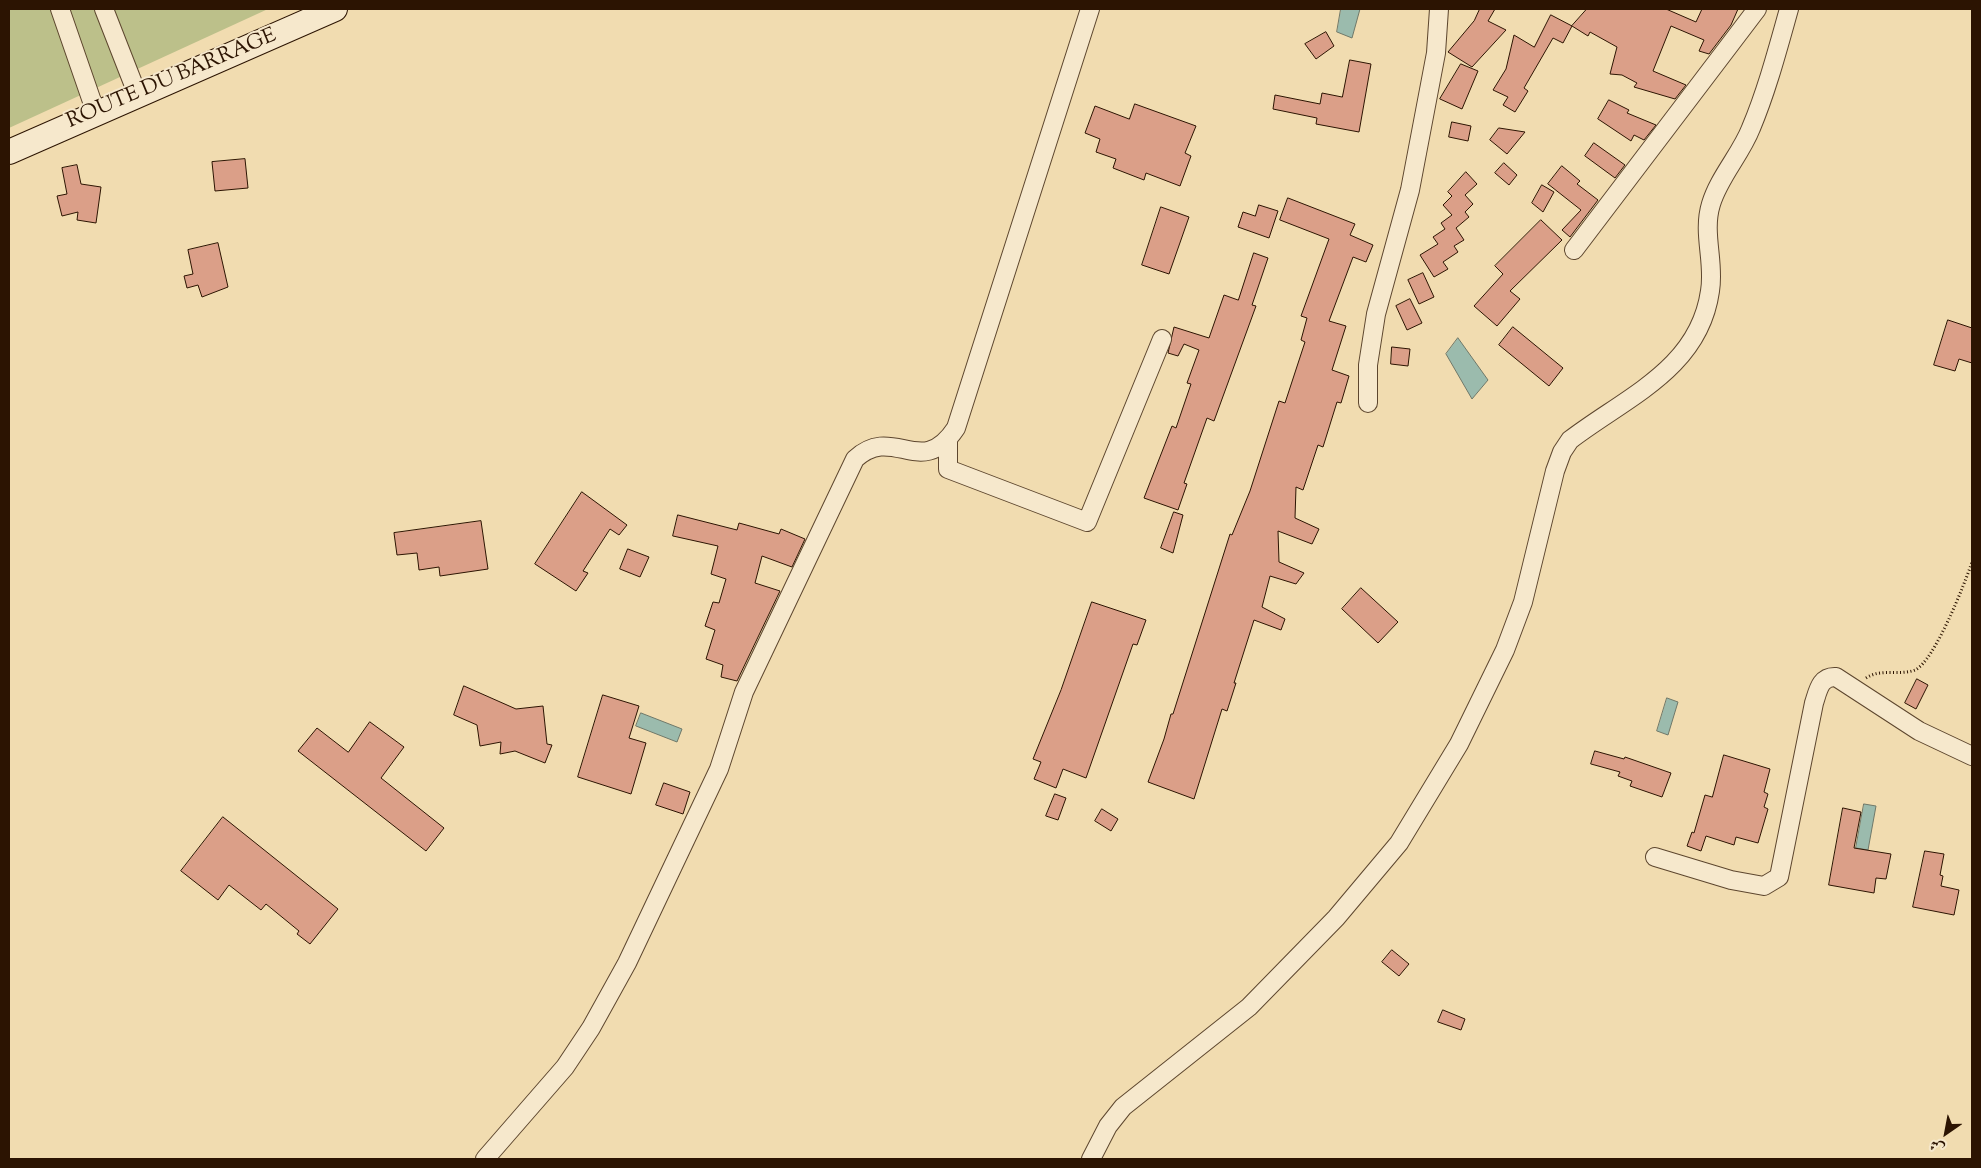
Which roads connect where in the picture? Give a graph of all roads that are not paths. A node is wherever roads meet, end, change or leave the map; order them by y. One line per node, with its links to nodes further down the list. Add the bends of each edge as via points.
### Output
1 (60, 9): 9 (street)
2 (104, 9): 8 (street)
3 (335, 9): 8 (main road, ROUTE DU BARRAGE)
4 (1090, 9): 14 (street, via 956,428)
5 (1440, 9): 13 (street, via 1436,53 1410,190 1376,314 1368,365)
6 (1757, 9): 11 (street)
7 (1789, 9): 18 (street, via 1751,128 1711,203 1707,226 1712,263 1710,293 1690,346 1662,375 1570,440 1562,452 1523,602 1505,650 1459,744 1428,796 1399,843 1336,918 1250,1006 1123,1107 1108,1126)
8 (138, 96): 9 (main road, ROUTE DU BARRAGE)
9 (96, 113): 10 (main road, ROUTE DU BARRAGE)
10 (9, 152)
11 (1574, 250)
12 (1162, 339): 14 (street, via 1087,522 948,469)
13 (1368, 403)
14 (948, 441): 17 (street, via 934,451 914,452 877,446 866,449 855,459 744,692 719,769 627,963 565,1067)
15 (1972, 756): 16 (street, via 1919,731 1836,677 1826,678 1821,682 1814,704 1779,878 1764,886 1731,880)
16 (1655, 856)
17 (485, 1159)
18 (1091, 1159)

